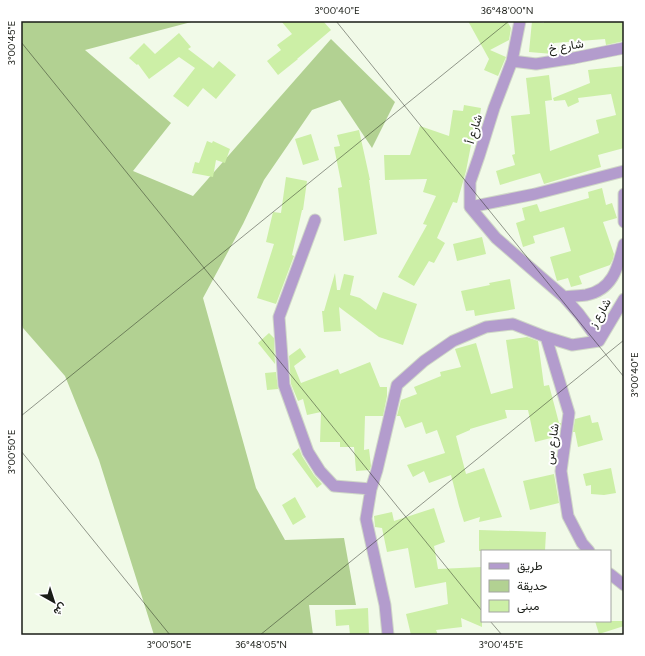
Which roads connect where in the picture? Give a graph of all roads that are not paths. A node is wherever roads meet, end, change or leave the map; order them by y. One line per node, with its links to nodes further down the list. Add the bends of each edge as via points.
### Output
1 (520, 21): 3 (street, شارع أ)
2 (624, 48): 3 (street, شارع خ, via 536,64)
3 (512, 61): 6 (street, شارع أ, via 470,182)
4 (624, 171): 6 (street, via 535,194)
5 (624, 194): 8 (street)
6 (470, 207): 10 (street, via 496,238)
7 (315, 220): 14 (street, via 279,317 284,385 308,452 320,471 334,486)
8 (624, 222)
9 (624, 244): 10 (street, via 617,270 606,286 587,295)
10 (564, 297): 13 (street)
11 (624, 298): 13 (street, شارع ﺯ)
12 (546, 338): 13 (street, via 572,345); 14 (street, via 513,324 486,327 453,341 424,361 397,385); 15 (street, شارع ﺱ, via 569,413 560,471 568,516)
13 (599, 341)
14 (371, 489): 18 (street, via 366,519 385,605)
15 (588, 550)
16 (611, 575): 17 (street)
17 (624, 585)
18 (388, 635)

